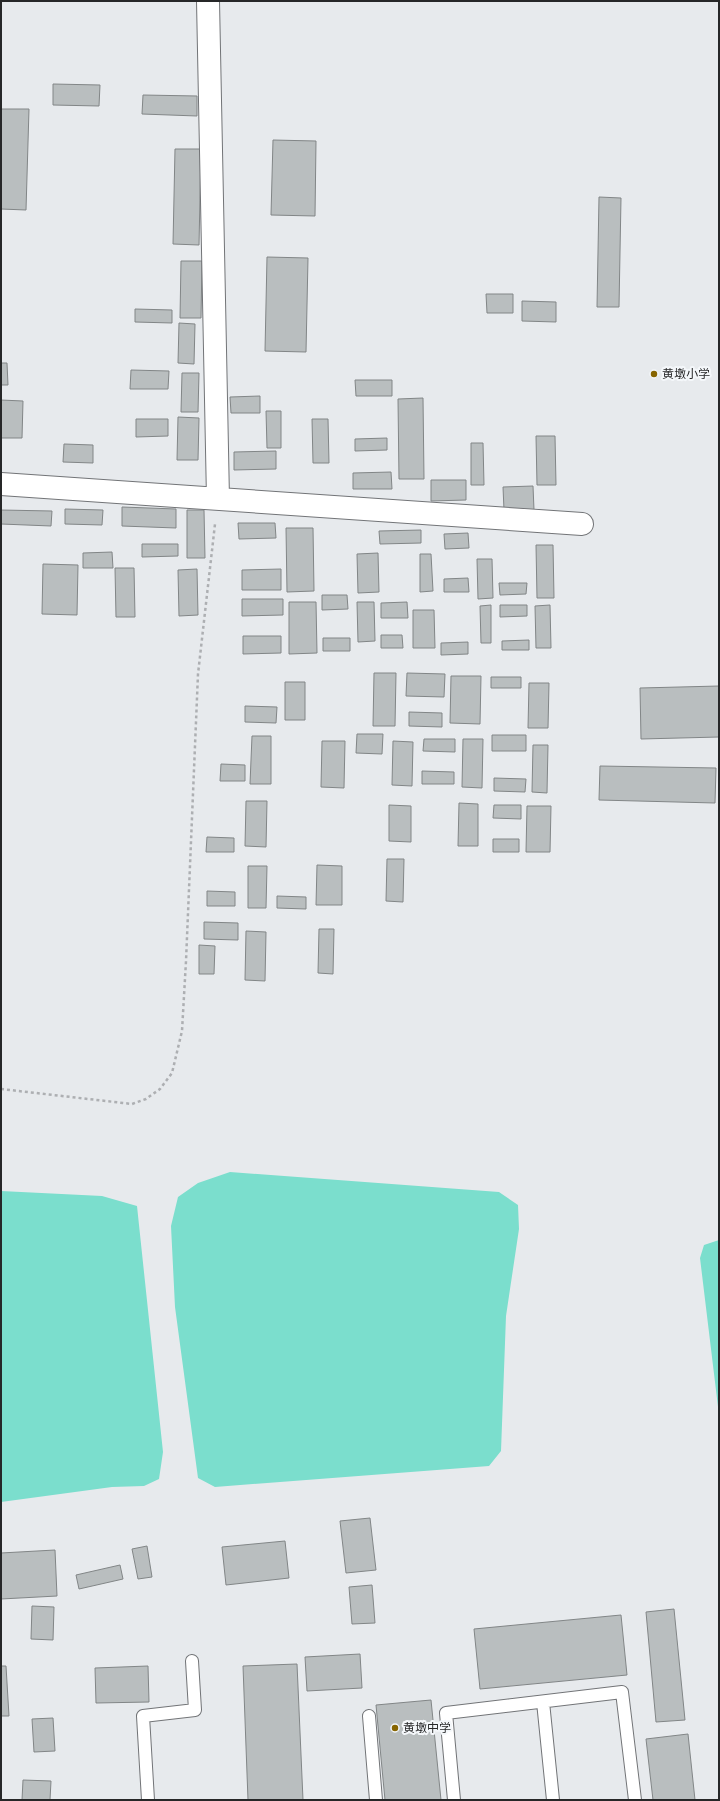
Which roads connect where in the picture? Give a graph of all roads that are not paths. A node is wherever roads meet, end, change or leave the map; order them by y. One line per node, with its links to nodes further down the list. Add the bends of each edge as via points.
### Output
1 (208, 1): 3 (street)
2 (1, 484): 3 (street)
3 (218, 499): 4 (street)
4 (582, 524)
5 (192, 1661): 8 (lane, via 195,1710 143,1716)
6 (543, 1702): 10 (lane, via 446,1713); 11 (lane); 12 (lane, via 622,1692)
7 (369, 1716): 9 (lane)
8 (148, 1800)
9 (376, 1800)
10 (454, 1800)
11 (553, 1800)
12 (635, 1800)

